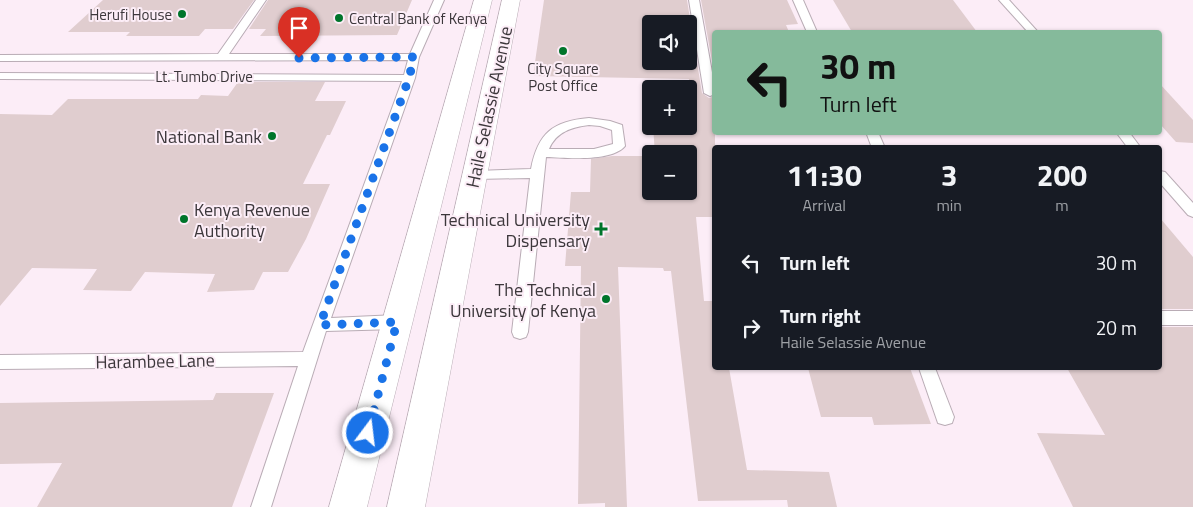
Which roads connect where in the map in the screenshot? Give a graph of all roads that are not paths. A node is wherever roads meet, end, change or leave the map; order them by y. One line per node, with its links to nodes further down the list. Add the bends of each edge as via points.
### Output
1 (262, 0): 13 (lane, Lt. Tumbo Drive)
2 (439, 0): 10 (lane)
3 (483, 0): 27 (main road, Haile Selassie Avenue)
4 (511, 0): 22 (main road, Haile Selassie Avenue)
5 (694, 0): 17 (lane)
6 (798, 0): 8 (lane)
7 (1004, 0): 9 (lane)
8 (811, 30)
9 (1031, 30)
10 (414, 57): 13 (lane, Lt. Tumbo Drive); 16 (lane)
11 (0, 58): 12 (lane, Lt. Tumbo Drive)
12 (143, 58): 13 (lane, Lt. Tumbo Drive); 15 (lane)
13 (222, 58)
14 (0, 76): 15 (lane, Lt. Tumbo Drive)
15 (126, 76): 16 (lane, Lt. Tumbo Drive)
16 (409, 78): 28 (lane)
17 (710, 94)
18 (1124, 135): 19 (lane)
19 (1133, 145)
20 (541, 153): 20 (lane, via 615,149 619,146 618,128 610,123 572,123 545,141); 21 (lane)
21 (537, 173): 22 (lane); 29 (lane)
22 (476, 175): 36 (main road, Haile Selassie Avenue)
23 (1162, 177): 24 (lane)
24 (1193, 212)
25 (1162, 318): 26 (lane)
26 (1193, 318)
27 (397, 322): 28 (lane); 35 (main road, Haile Selassie Avenue)
28 (320, 325): 30 (lane)
29 (520, 332)
30 (309, 359): 31 (lane, Harambee Lane); 34 (lane)
31 (0, 362)
32 (928, 370): 33 (lane)
33 (945, 417)
34 (261, 507)
35 (348, 507)
36 (406, 507)

